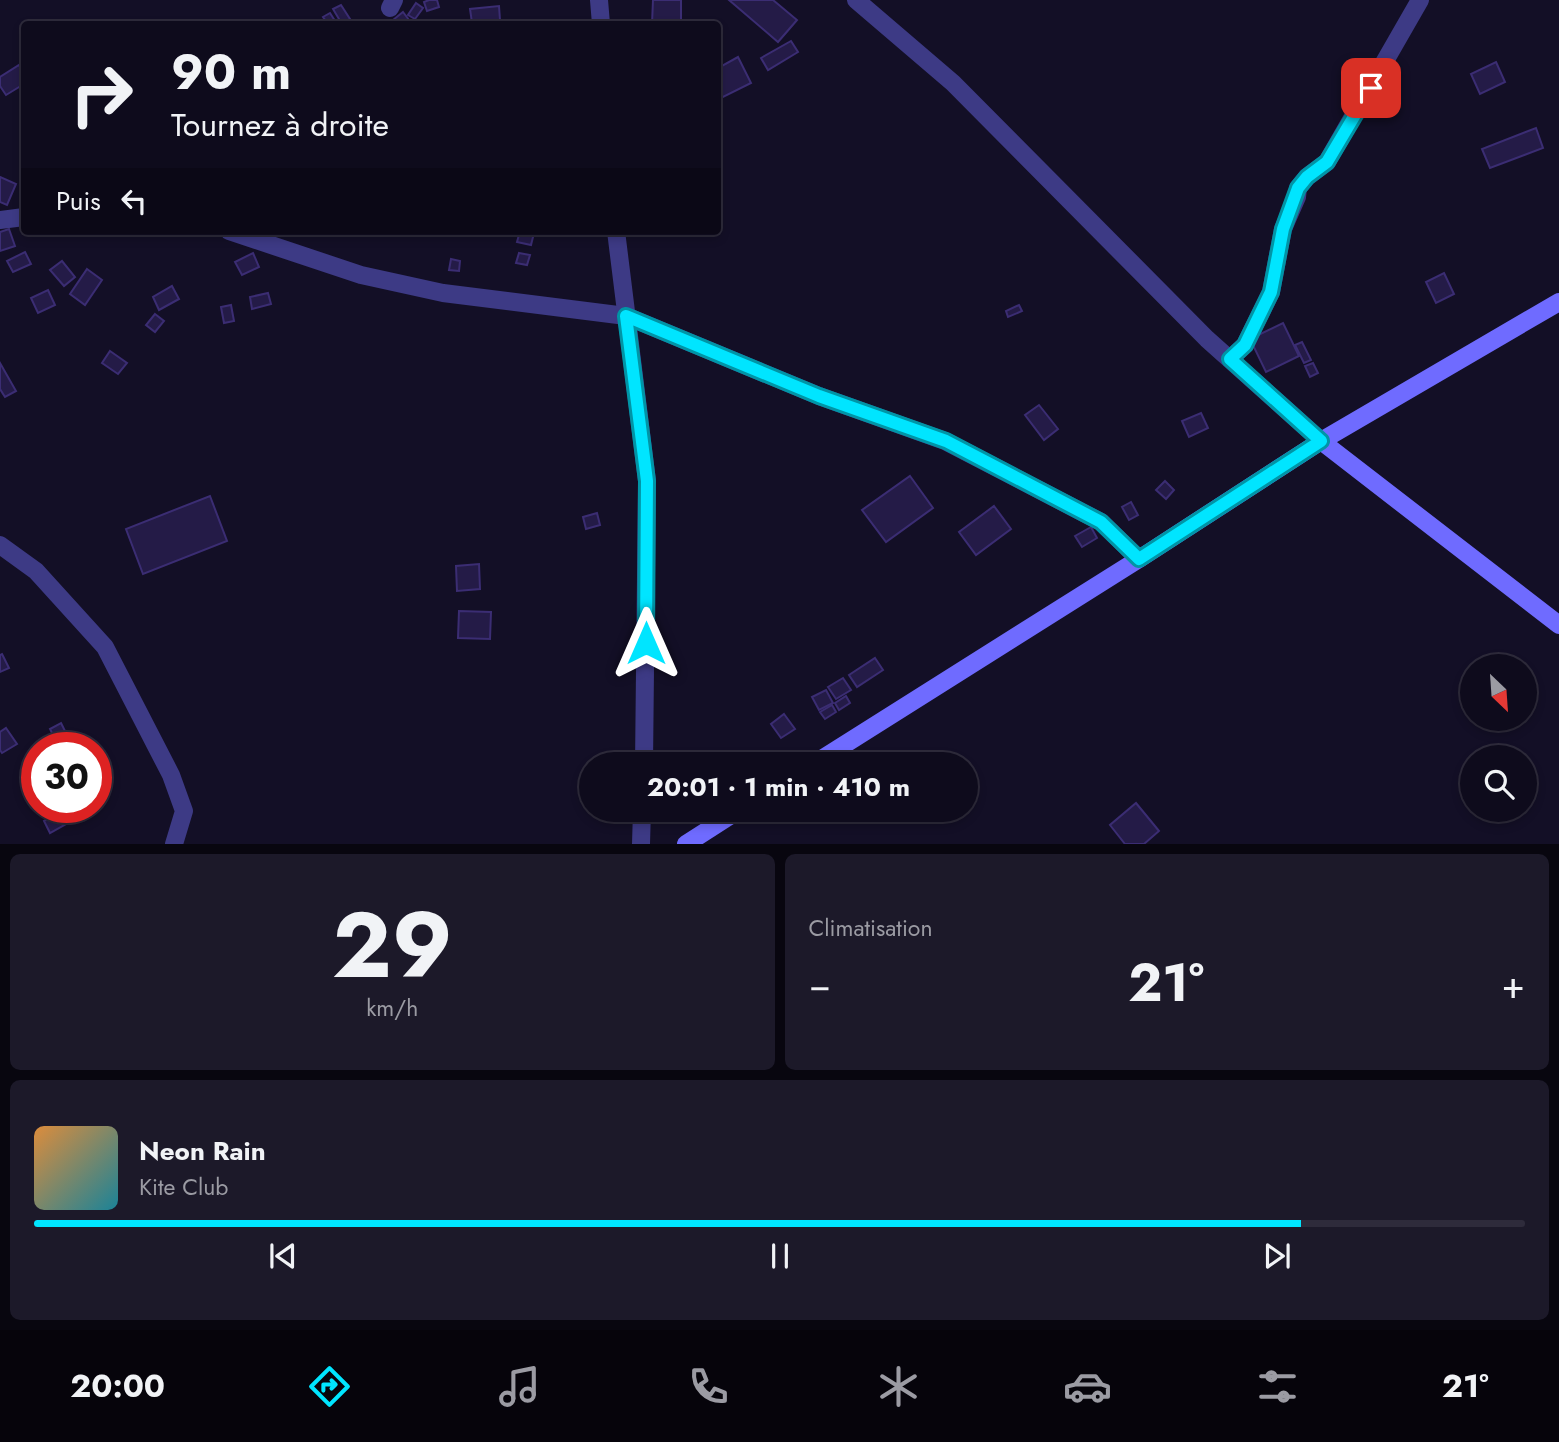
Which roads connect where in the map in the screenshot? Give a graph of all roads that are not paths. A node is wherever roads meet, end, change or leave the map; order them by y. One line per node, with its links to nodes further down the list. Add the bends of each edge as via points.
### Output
1 (599, 0): 4 (street)
2 (856, 0): 11 (street, via 953,83)
3 (1420, 0): 11 (street, via 1327,162 1298,188 1283,229 1271,292 1245,345)
4 (601, 21)
5 (21, 217): 6 (street)
6 (0, 220)
7 (241, 235): 10 (street, via 361,275 443,293)
8 (616, 235): 10 (street)
9 (1559, 302): 12 (street)
10 (626, 316): 14 (street, via 819,396 946,441 1101,522); 16 (street, via 647,481)
11 (1230, 359): 12 (street)
12 (1321, 441): 14 (street); 15 (street)
13 (0, 545): 20 (street, via 36,571 105,647 171,775 184,811)
14 (1139, 559): 17 (street)
15 (1559, 625)
16 (644, 752)
17 (833, 752)
18 (642, 822): 21 (street)
19 (720, 822): 22 (street)
20 (174, 844)
21 (641, 844)
22 (686, 844)

